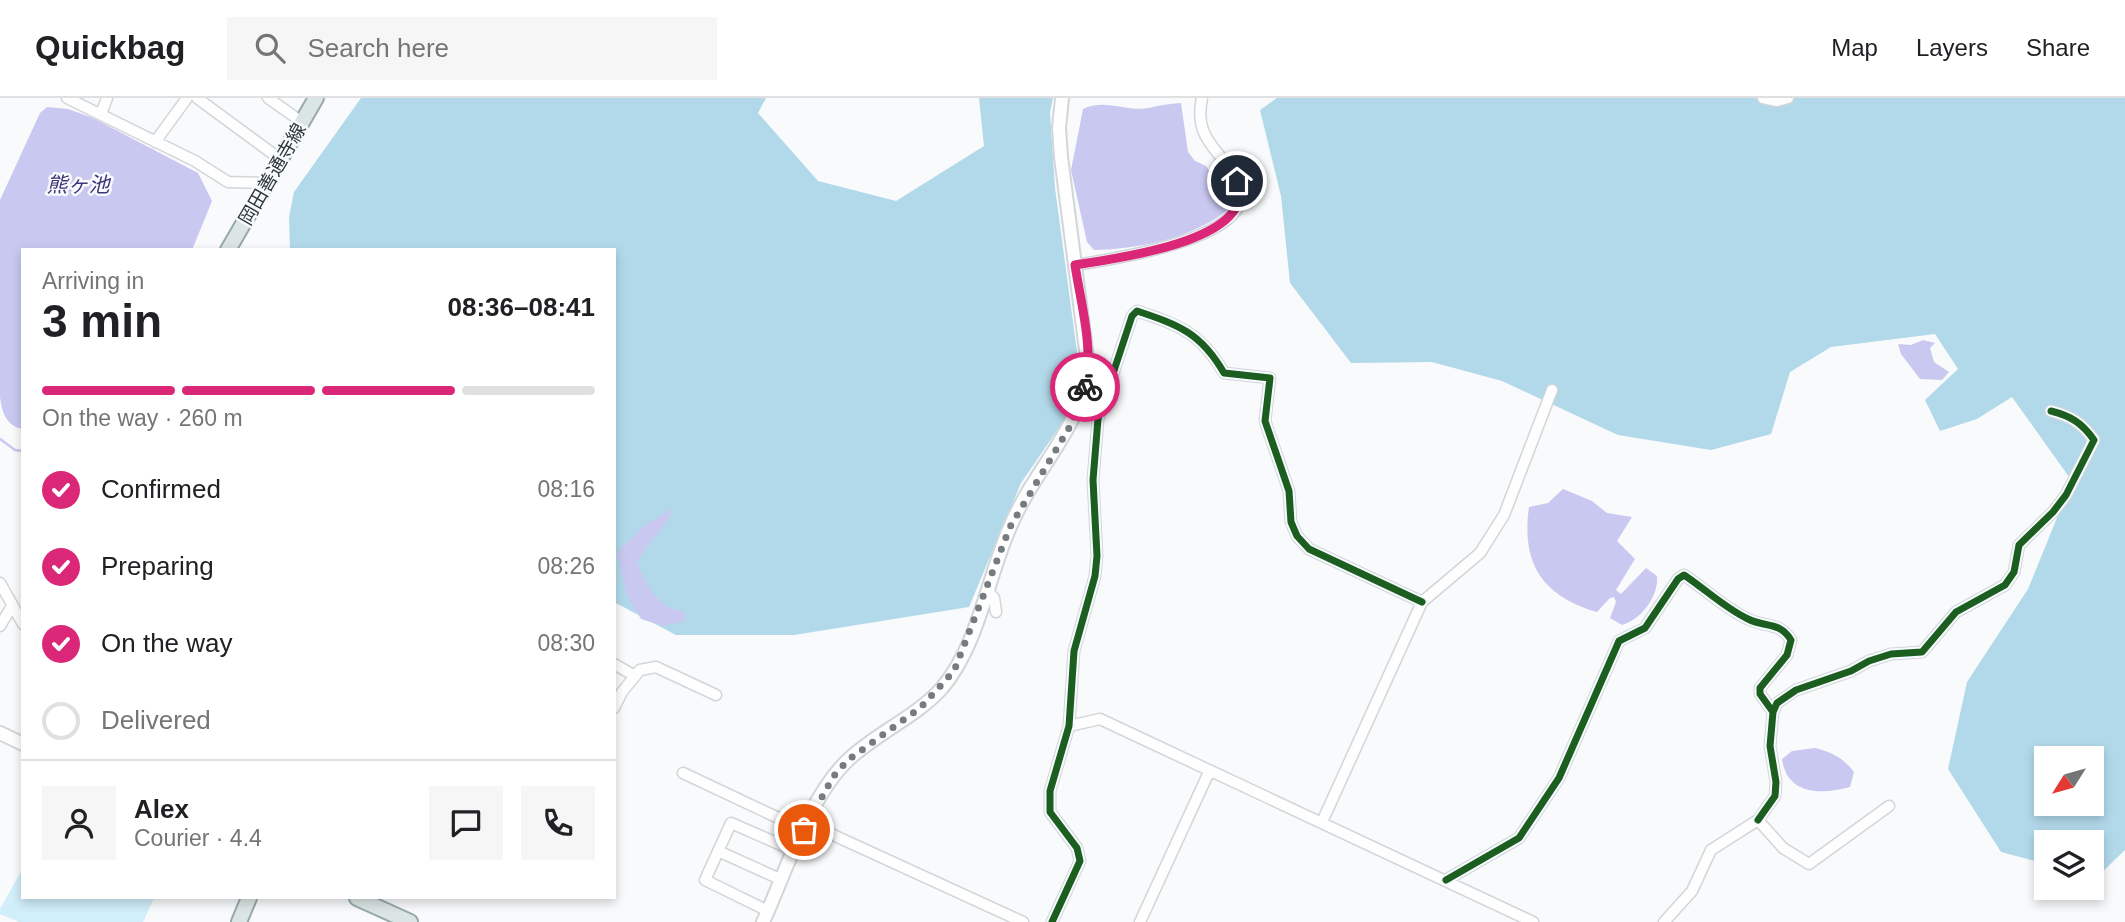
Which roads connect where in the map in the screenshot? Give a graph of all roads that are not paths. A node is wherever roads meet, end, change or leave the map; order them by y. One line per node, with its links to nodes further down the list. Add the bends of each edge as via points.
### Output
1 (67, 98): 11 (street)
2 (107, 98): 11 (street)
3 (187, 98): 13 (street)
4 (197, 98): 14 (street)
5 (268, 98): 12 (street)
6 (316, 98): 12 (main road, 岡田善通寺線)
7 (1062, 98): 17 (street, via 1060,138)
8 (1202, 98): 17 (street, via 1203,135 1237,181 1238,205 1210,232 1152,251)
9 (1763, 98): 10 (street)
10 (1788, 98)
11 (101, 114): 13 (street)
12 (302, 122): 14 (main road, 岡田善通寺線)
13 (155, 142): 15 (street, via 228,182)
14 (280, 159): 15 (main road, 岡田善通寺線)
15 (266, 183): 16 (main road, 岡田善通寺線)
16 (229, 248)
17 (1075, 265): 19 (street, via 1089,373)
18 (1552, 390): 24 (street, via 1511,499 1492,536 1472,561)
19 (1083, 396): 21 (street); 23 (street, via 1067,433 1010,527)
20 (2050, 411): 33 (street, via 2081,424 2094,440 2066,495 2018,545 2014,572 2005,585 1956,612 1922,652 1891,654 1786,694)
21 (1098, 419): 24 (street, via 1137,311 1200,339 1224,373 1270,377 1265,421 1289,491 1297,536 1309,549); 34 (street, via 1093,480 1097,556 1074,650)
22 (0, 583): 25 (street)
23 (987, 590): 26 (street); 42 (street, via 954,671 940,690 848,760 833,777)
24 (1422, 602): 41 (street)
25 (12, 606): 27 (street); 28 (street)
26 (996, 612)
27 (21, 621)
28 (0, 626)
29 (616, 665): 30 (street)
30 (635, 676): 31 (street); 32 (street, via 640,670 656,667)
31 (618, 690)
32 (716, 695)
33 (1773, 712): 40 (street, via 1770,746 1775,796); 46 (street, via 1760,688 1787,655 1791,640 1786,631 1750,620 1684,575 1645,628 1619,642 1559,778 1519,838)
34 (1069, 726): 37 (street, via 1100,719); 53 (street, via 1050,791 1050,812 1077,848 1080,861)
35 (0, 733): 36 (street)
36 (21, 743)
37 (1209, 772): 41 (street); 54 (street)
38 (683, 773): 42 (street)
39 (1889, 806): 40 (street, via 1809,864 1783,848)
40 (1758, 820): 56 (street, via 1711,850 1692,891)
41 (1322, 822): 46 (street)
42 (806, 826): 44 (street); 52 (street)
43 (718, 851): 44 (street, via 731,823); 45 (street); 49 (street, via 705,880)
44 (795, 851): 45 (street)
45 (782, 880): 49 (street)
46 (1446, 880): 55 (street)
47 (250, 899): 50 (main road)
48 (359, 899): 51 (main road)
49 (766, 916)
50 (239, 922)
51 (410, 922)
52 (1023, 922)
53 (1052, 922)
54 (1140, 922)
55 (1533, 922)
56 (1664, 922)

